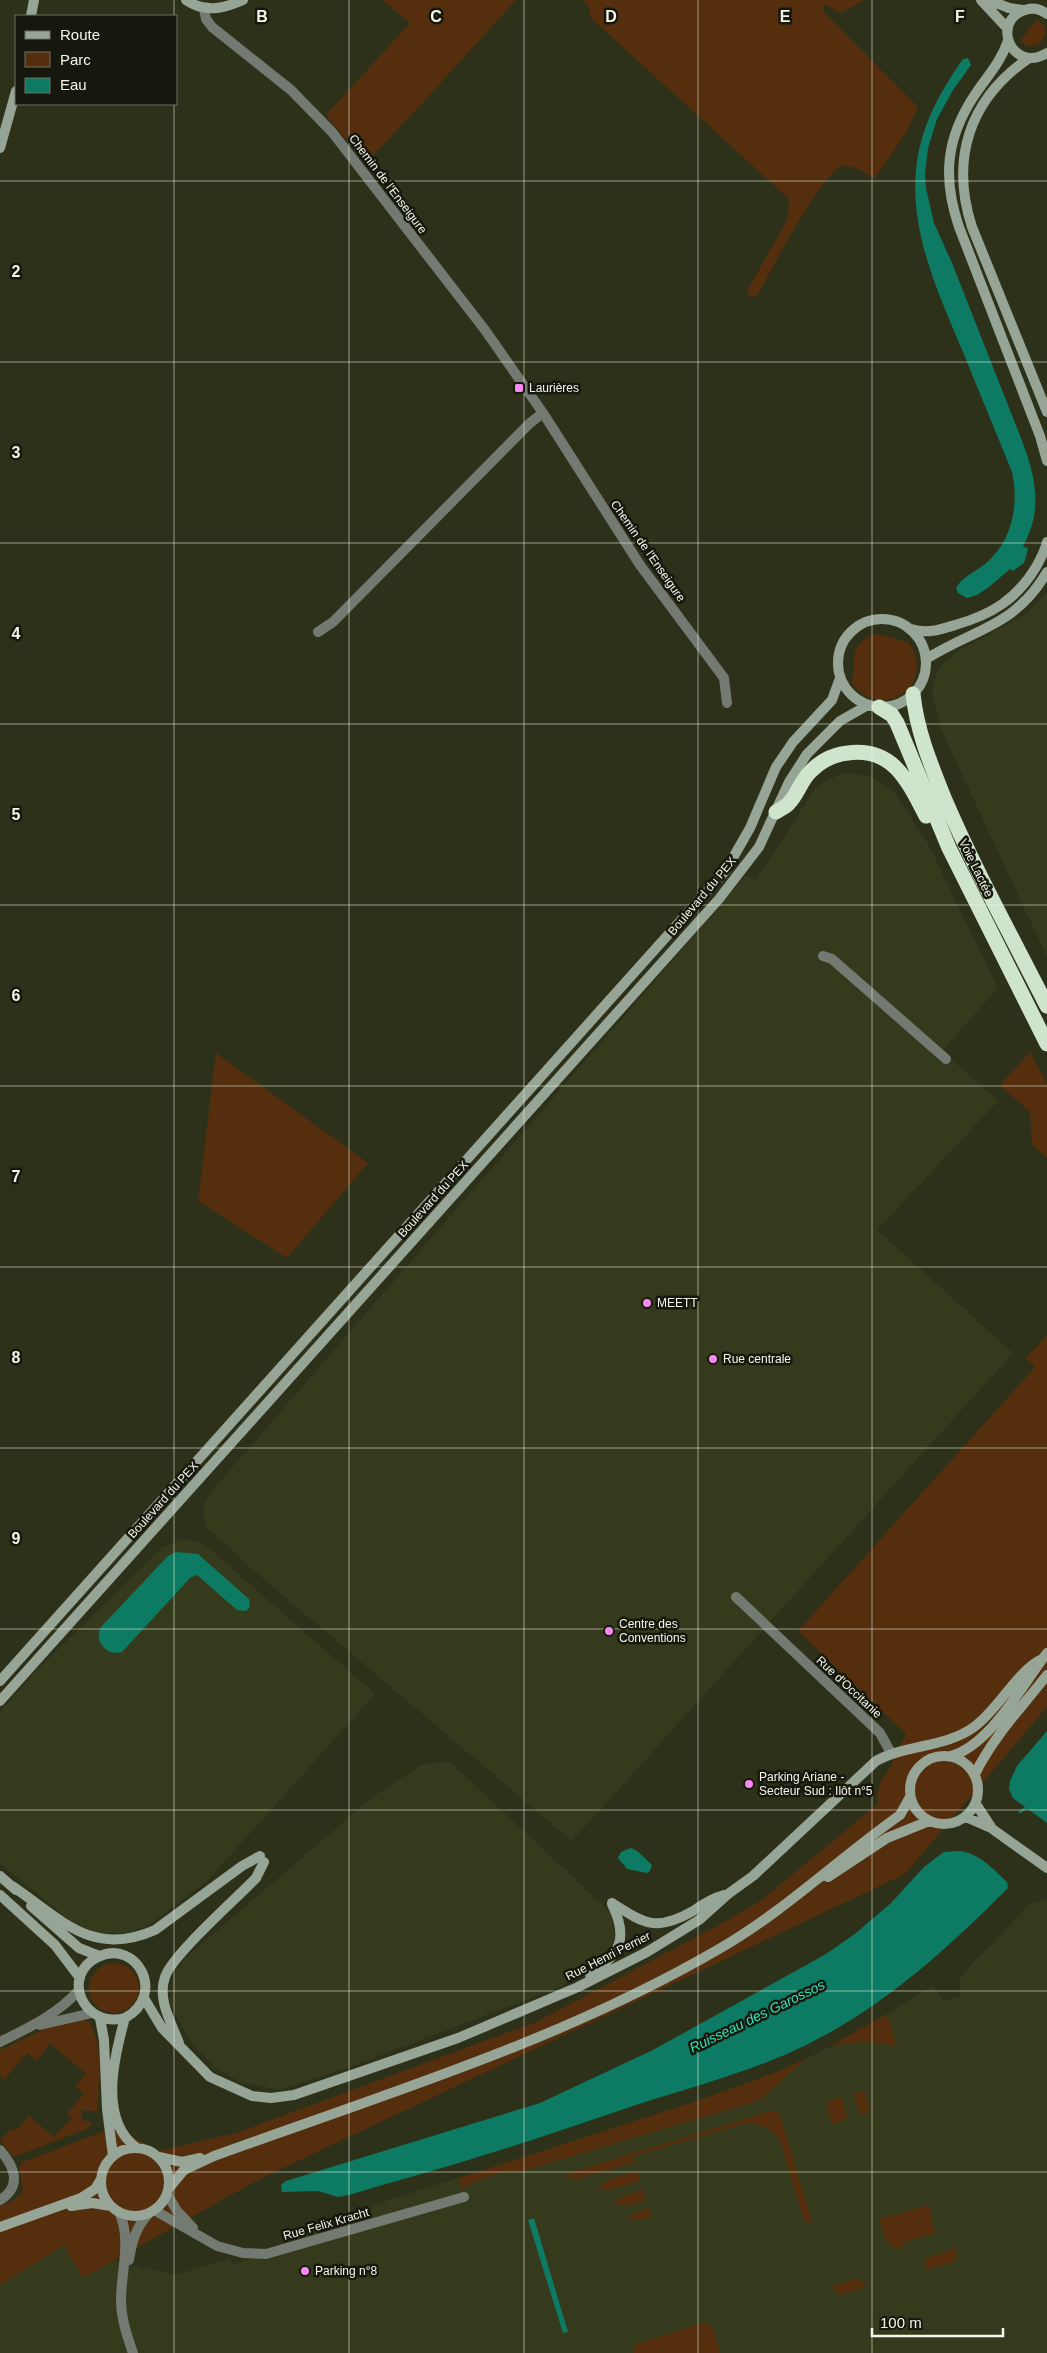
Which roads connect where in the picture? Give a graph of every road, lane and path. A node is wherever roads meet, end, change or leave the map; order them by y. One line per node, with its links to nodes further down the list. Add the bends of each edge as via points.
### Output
1 (34, 0): 10 (main road)
2 (186, 0): 7 (main road)
3 (243, 0): 7 (main road, via 222,8)
4 (981, 0): 11 (main road)
5 (989, 0): 8 (main road, via 1009,8)
6 (1045, 0): 8 (main road)
7 (204, 8): 18 (street, Chemin de l'Enseigure, via 212,27 292,90 332,132 494,342)
8 (1028, 9): 9 (main road); 11 (main road, via 1013,18)
9 (1047, 14)
10 (31, 15)
11 (1008, 29): 12 (main road)
12 (1008, 41): 14 (main road, via 1014,50); 19 (main road, via 1002,59 965,109 955,132 949,155 949,183 953,210)
13 (1045, 56): 14 (main road)
14 (1029, 58): 17 (main road, via 1011,70 975,117 963,156 962,181 972,227)
15 (15, 95): 16 (main road)
16 (0, 148)
17 (1047, 412)
18 (543, 413): 23 (street, via 333,622); 27 (street, Chemin de l'Enseigure, via 640,565 724,678)
19 (1047, 461)
20 (1047, 542): 22 (main road, via 1029,580 1003,606 975,619 935,631 922,633)
21 (1047, 572): 24 (main road, via 1024,604 1005,619)
22 (910, 629): 24 (main road, via 924,648); 25 (main road, via 894,620 880,619 854,628 839,651)
23 (318, 632)
24 (926, 659): 26 (main road, via 921,684)
25 (840, 678): 28 (main road, via 856,699); 38 (main road, Boulevard du PEX, via 832,700 783,755 750,828 726,870)
26 (913, 694): 28 (main road, via 897,704); 32 (highway, Voie Lactée, via 916,722 943,795 987,890)
27 (727, 703)
28 (873, 706): 29 (main road, Boulevard du PEX, via 840,721 818,742 789,782); 30 (highway, Voie Lactée, via 892,715 897,723 949,848)
29 (776, 812): 30 (highway, via 789,803 820,762 840,754 858,752 875,755 894,766 906,780); 39 (main road, Boulevard du PEX, via 759,847 719,898)
30 (978, 907): 33 (highway, Voie Lactée)
31 (823, 956): 34 (street, via 832,958)
32 (1047, 1006)
33 (1047, 1044)
34 (946, 1059)
35 (736, 1597): 40 (street, Rue d'Occitanie, via 880,1733)
36 (1045, 1656): 40 (main road, Rue Henri Perrier, via 1021,1676 996,1708 964,1734); 41 (main road, via 992,1727 966,1750)
37 (1047, 1674): 42 (main road, via 996,1737)
38 (0, 1681)
39 (0, 1700)
40 (891, 1753): 51 (main road, Rue Henri Perrier, via 876,1762 785,1849)
41 (950, 1756): 42 (main road, via 968,1765); 43 (main road, via 938,1756 919,1767 911,1781)
42 (974, 1774): 44 (main road, via 979,1794)
43 (910, 1797): 46 (main road, via 918,1812); 53 (main road, via 900,1815)
44 (976, 1804): 45 (main road); 47 (main road)
45 (966, 1817): 46 (main road, via 942,1825); 47 (main road)
46 (929, 1821): 53 (main road, via 887,1838)
47 (992, 1828): 48 (main road)
48 (1047, 1868)
49 (0, 1876): 50 (main road)
50 (12, 1886): 54 (main road, via 79,1948); 63 (main road, via 68,1926 104,1940 118,1941 155,1930 242,1866 262,1859 256,1878 177,1957 165,1976 164,2005)
51 (728, 1894): 57 (main road, Rue Henri Perrier, via 699,1920 647,1952); 57 (main road, via 714,1898 681,1918 661,1924 648,1923 612,1903 621,1929 617,1952 592,1974)
52 (0, 1895): 55 (main road, via 56,1945)
53 (796, 1896): 67 (main road, via 719,1949 599,2012 462,2068)
54 (99, 1956): 55 (main road, via 87,1965); 58 (main road, via 116,1954 137,1964 145,1978)
55 (80, 1978): 56 (main road)
56 (79, 1990): 59 (main road, via 83,2003); 61 (street, via 65,2004)
57 (559, 1995): 63 (main road, Rue Henri Perrier, via 458,2038 294,2095 252,2096 210,2077)
58 (144, 1998): 60 (main road, via 137,2010); 63 (main road, Rue Henri Perrier, via 162,2028)
59 (96, 2016): 60 (main road, via 108,2020); 61 (street); 66 (main road, via 104,2040 107,2109)
60 (125, 2018): 64 (main road, via 114,2062 114,2110 123,2134)
61 (29, 2027): 62 (street)
62 (0, 2042)
63 (181, 2046)
64 (137, 2148): 66 (main road); 68 (main road)
65 (0, 2150): 72 (street, via 10,2162 15,2178 11,2192)
66 (114, 2156): 69 (main road)
67 (214, 2156): 68 (main road, via 182,2162); 70 (main road, via 184,2170)
68 (158, 2157): 70 (main road, via 168,2171)
69 (102, 2179): 73 (main road, via 89,2193); 74 (main road, via 104,2193)
70 (168, 2191): 75 (main road, via 161,2204); 77 (street, Rue Felix Kracht, via 177,2211)
71 (464, 2197): 77 (street, Rue Felix Kracht, via 266,2254 231,2251)
72 (0, 2200)
73 (55, 2209): 74 (main road, via 92,2203); 76 (main road)
74 (115, 2209): 75 (main road, via 129,2215); 78 (street, via 126,2232)
75 (152, 2211): 77 (street, Rue Felix Kracht); 78 (street, via 135,2233)
76 (0, 2227)
77 (196, 2233)
78 (124, 2273): 79 (street, via 122,2317)
79 (133, 2353)

